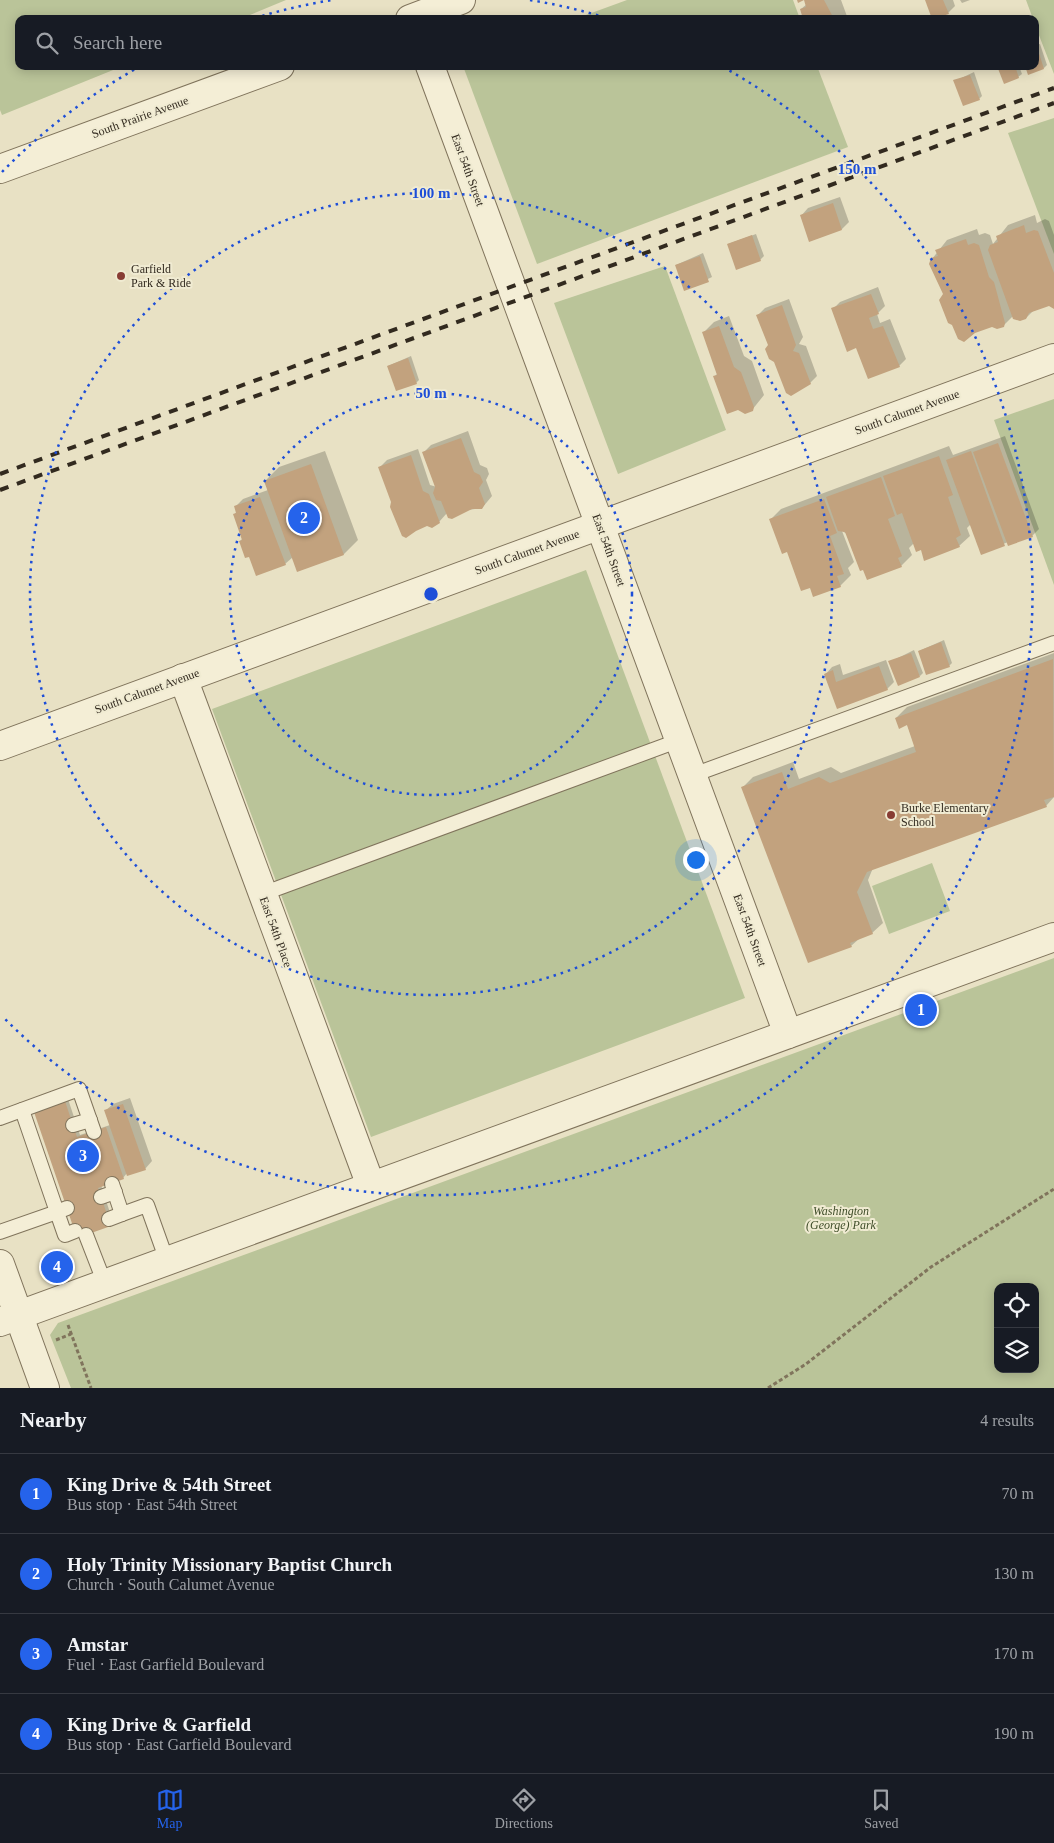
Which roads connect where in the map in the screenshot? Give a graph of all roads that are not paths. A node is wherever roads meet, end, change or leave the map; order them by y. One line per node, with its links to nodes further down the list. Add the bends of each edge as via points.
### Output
1 (405, 0): 3 (street)
2 (461, 0): 4 (street)
3 (410, 15)
4 (422, 15)
5 (269, 70): 7 (street, South Prairie Avenue)
6 (431, 70): 9 (street, East 54th Street)
7 (0, 168)
8 (1054, 358): 9 (street, South Calumet Avenue)
9 (600, 525): 11 (street, South Calumet Avenue); 12 (street, East 54th Street)
10 (1054, 643): 14 (lane)
11 (183, 678): 13 (street, South Calumet Avenue); 15 (street, East 54th Place)
12 (680, 740): 14 (street, East 54th Street); 15 (lane)
13 (0, 746)
14 (693, 775): 17 (street, East 54th Street)
15 (262, 894): 21 (street, East 54th Place)
16 (1054, 937): 17 (street)
17 (788, 1034): 21 (street)
18 (22, 1110): 19 (lane); 20 (lane, via 79,1089 92,1126); 23 (lane, via 37,1138)
19 (0, 1118)
20 (73, 1125)
21 (371, 1186): 27 (street)
22 (101, 1197): 24 (lane, via 113,1188)
23 (62, 1210): 26 (lane); 29 (lane, via 65,1235 81,1233)
24 (122, 1214): 25 (lane); 27 (lane, via 147,1205)
25 (108, 1219)
26 (0, 1232)
27 (167, 1261): 29 (street)
28 (0, 1264): 30 (street)
29 (105, 1284): 30 (street)
30 (9, 1318): 31 (street)
31 (45, 1388)

